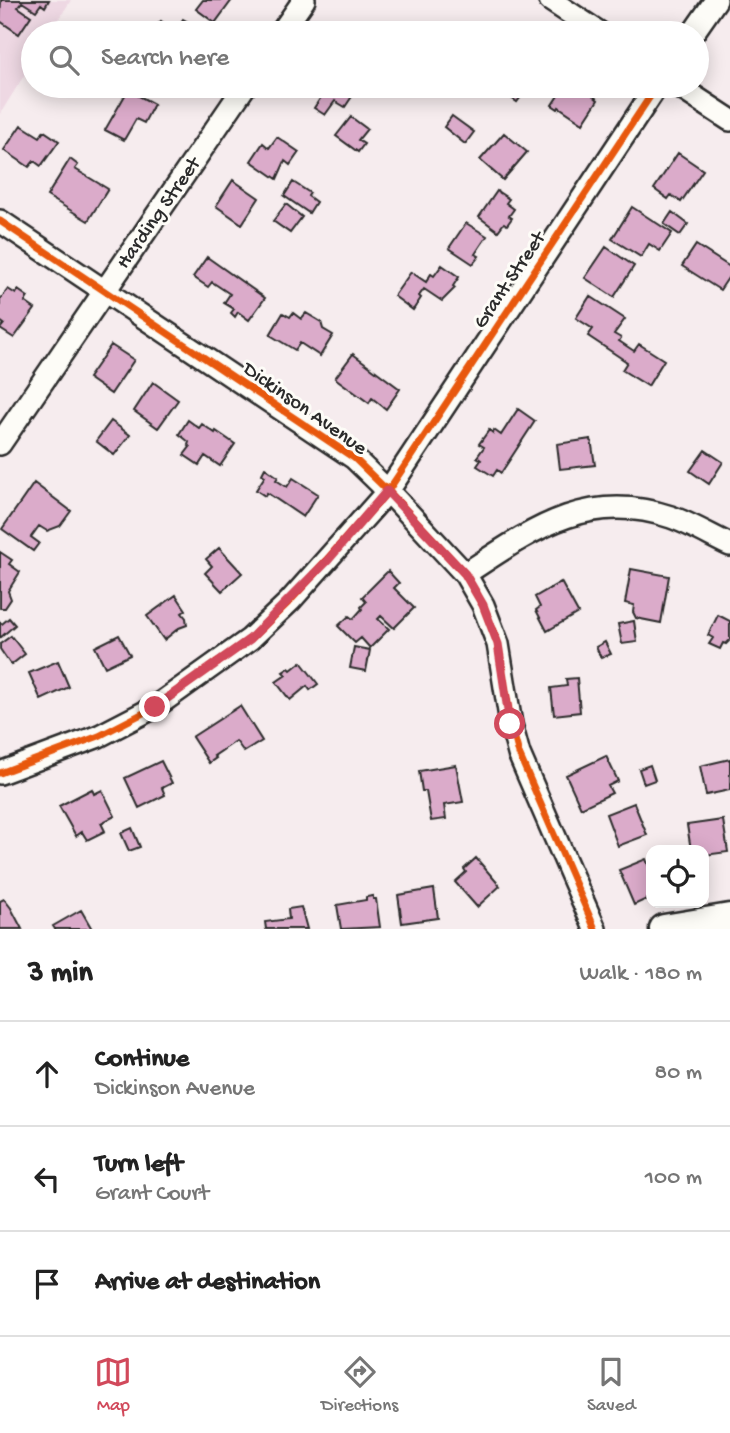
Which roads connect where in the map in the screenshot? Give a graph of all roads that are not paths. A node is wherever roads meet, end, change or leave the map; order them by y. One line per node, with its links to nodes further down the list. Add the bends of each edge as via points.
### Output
1 (304, 0): 4 (street)
2 (550, 0): 5 (street)
3 (716, 0): 6 (street)
4 (289, 21)
5 (582, 21)
6 (701, 21)
7 (237, 98): 12 (street, Harding Street)
8 (649, 98): 14 (street, Grant Street)
9 (696, 98): 10 (street)
10 (730, 120)
11 (0, 221): 12 (street, Dickinson Avenue)
12 (104, 290): 13 (street, Harding Street); 14 (street, Dickinson Avenue, via 354,458)
13 (0, 444)
14 (387, 491): 16 (street, Dickinson Avenue); 17 (street, Grant Street, via 328,560 250,639 155,707 99,736)
15 (730, 545): 16 (street, via 671,517 592,508 550,522)
16 (465, 574): 19 (street, Dickinson Avenue, via 498,644 519,754)
17 (0, 774)
18 (730, 918): 20 (main road)
19 (595, 929)
20 (664, 929)

